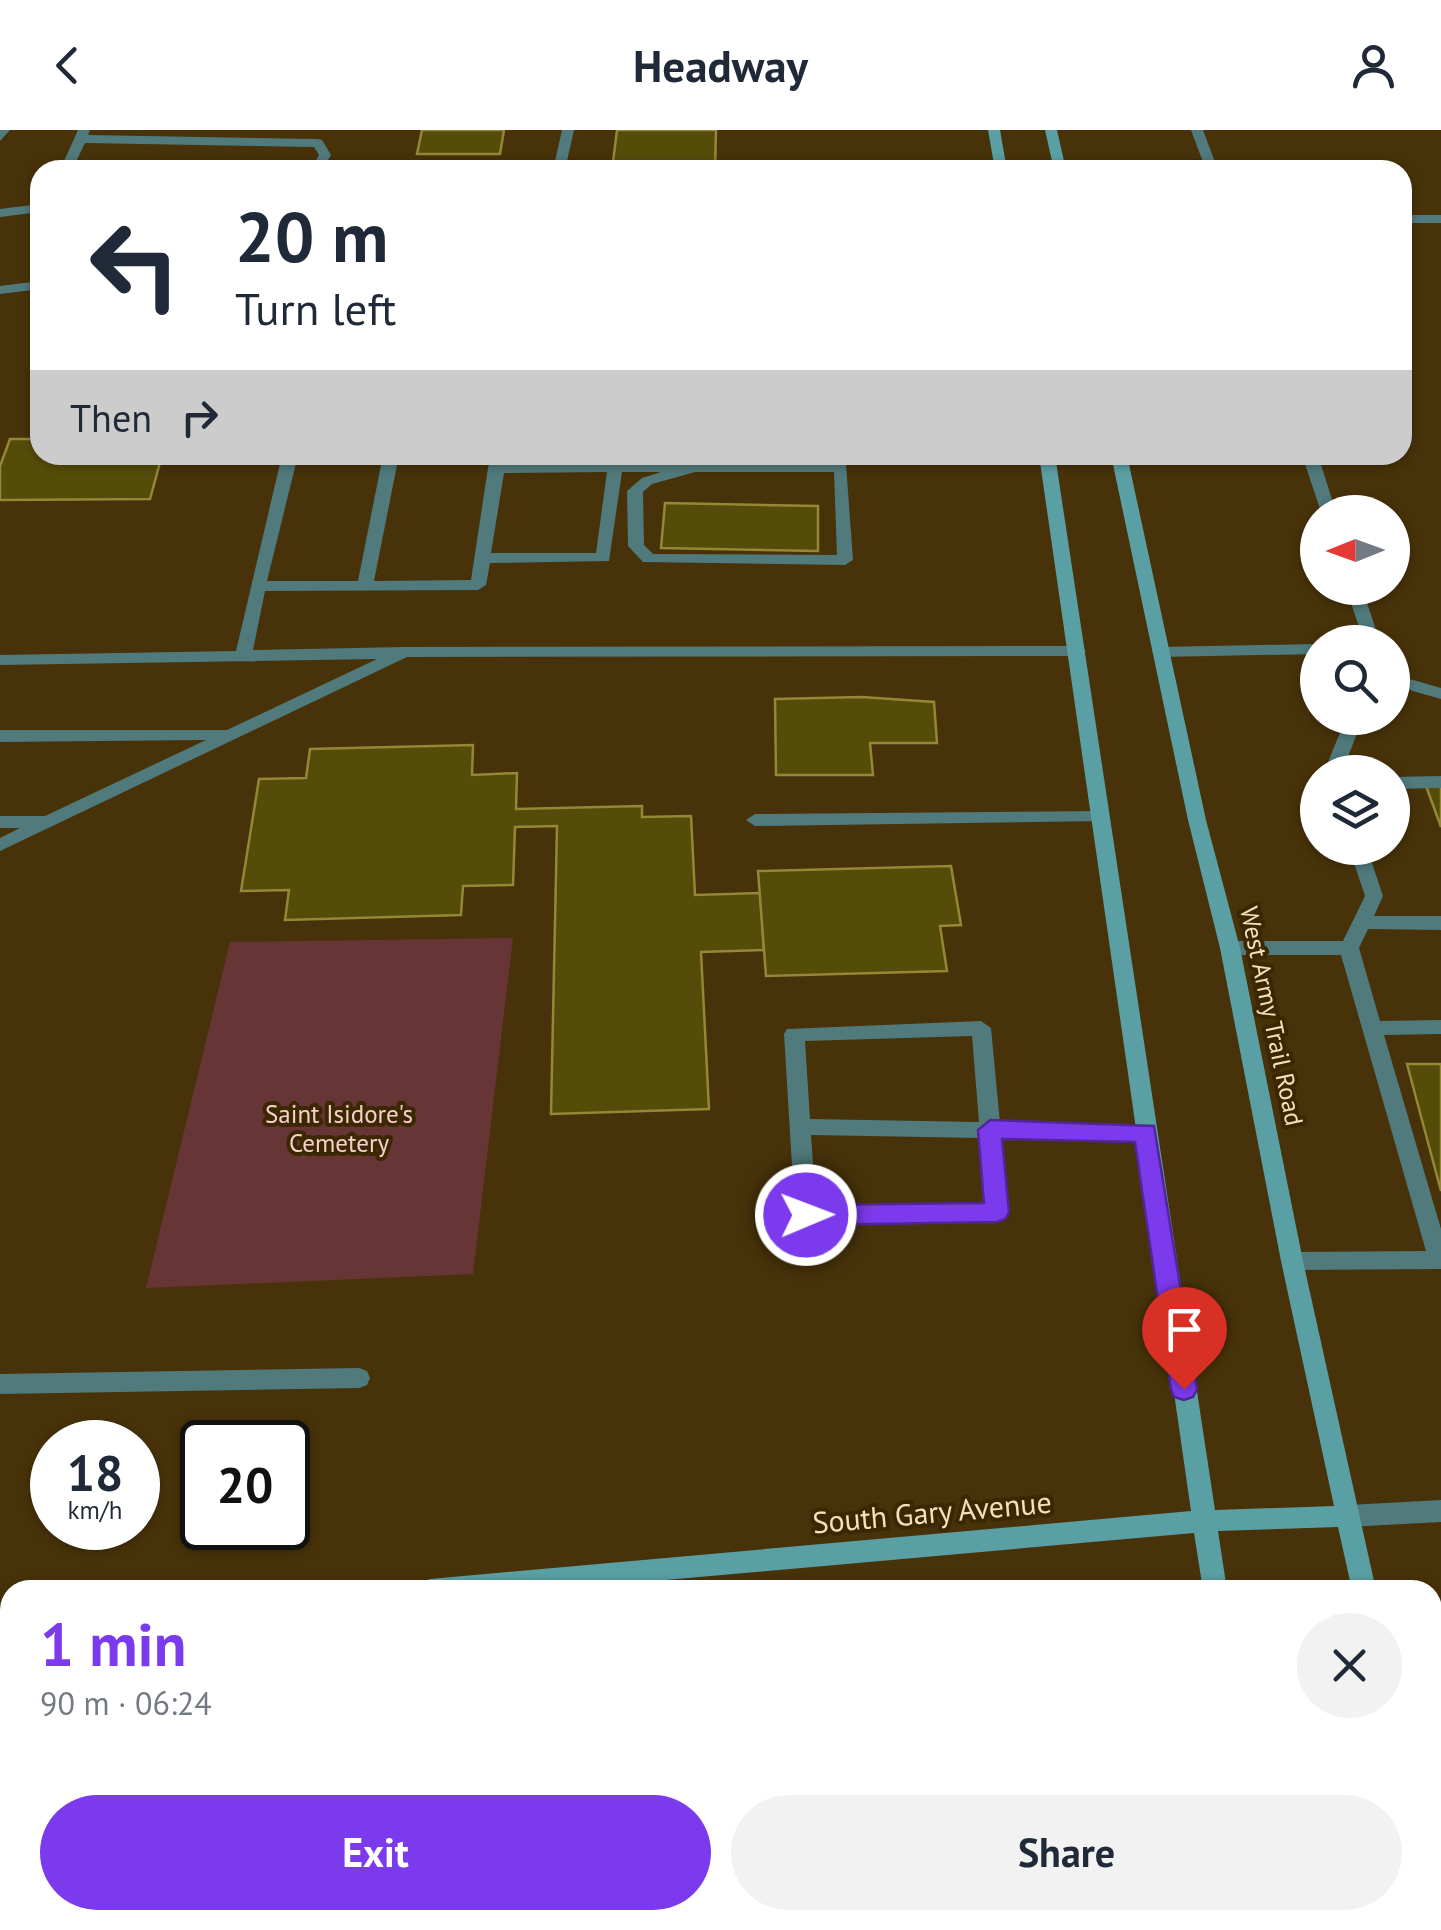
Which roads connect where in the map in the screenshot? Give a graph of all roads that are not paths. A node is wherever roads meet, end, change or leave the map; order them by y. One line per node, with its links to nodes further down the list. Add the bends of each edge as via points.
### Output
1 (4, 130): 7 (street)
2 (568, 130): 10 (street)
3 (994, 130): 11 (main road)
4 (1052, 130): 12 (main road)
5 (1198, 130): 13 (street)
6 (83, 135): 8 (street); 9 (street, via 318,143)
7 (0, 137)
8 (71, 160)
9 (322, 160)
10 (560, 160)
11 (999, 160)
12 (1058, 160)
13 (1208, 160)
14 (30, 209): 15 (street)
15 (0, 213)
16 (1412, 219): 17 (street)
17 (1441, 219)
18 (30, 286): 19 (street)
19 (0, 290)
20 (288, 465): 33 (street)
21 (389, 465): 34 (street)
22 (497, 465): 32 (street)
23 (556, 465): 29 (street)
24 (758, 465): 30 (street)
25 (846, 465): 30 (street, via 845,560 649,559 636,546 634,491)
26 (1050, 465): 36 (main road)
27 (1121, 465): 38 (main road, West Army Trail Road)
28 (1313, 465): 31 (street)
29 (615, 468): 30 (street); 32 (street, via 603,558)
30 (692, 468)
31 (1323, 495)
32 (483, 558): 34 (street, via 478,585)
33 (258, 586): 34 (street); 39 (street)
34 (365, 586)
35 (1300, 649): 38 (street)
36 (1078, 651): 37 (street); 47 (main road)
37 (404, 652): 39 (street); 43 (street)
38 (1160, 652): 55 (main road, West Army Trail Road)
39 (244, 656): 40 (street)
40 (0, 660)
41 (1410, 685): 42 (street)
42 (1441, 694)
43 (233, 734): 44 (street); 50 (street)
44 (0, 736)
45 (1441, 782): 46 (street)
46 (1410, 783)
47 (1101, 818): 48 (street); 61 (main road)
48 (755, 820)
49 (0, 822): 50 (street)
50 (49, 822): 51 (street)
51 (0, 845)
52 (1364, 865): 53 (street, via 1374,896)
53 (1359, 922): 54 (street); 56 (street)
54 (1441, 922)
55 (1230, 948): 56 (street); 63 (main road, West Army Trail Road)
56 (1348, 948): 58 (street)
57 (1441, 1027): 58 (street)
58 (1372, 1028): 62 (street)
59 (800, 1127): 60 (street); 60 (street, via 806,1215 997,1212); 60 (street, via 794,1034 981,1028)
60 (990, 1130): 61 (street)
61 (1146, 1133): 68 (main road)
62 (1440, 1260): 63 (street)
63 (1292, 1261): 67 (main road, West Army Trail Road)
64 (360, 1378): 65 (street)
65 (0, 1384)
66 (1441, 1512): 67 (street, South Gary Avenue)
67 (1348, 1516): 68 (main road, South Gary Avenue); 71 (main road, West Army Trail Road)
68 (1204, 1521): 69 (main road, South Gary Avenue); 70 (main road)
69 (542, 1580)
70 (1213, 1580)
71 (1362, 1580)

